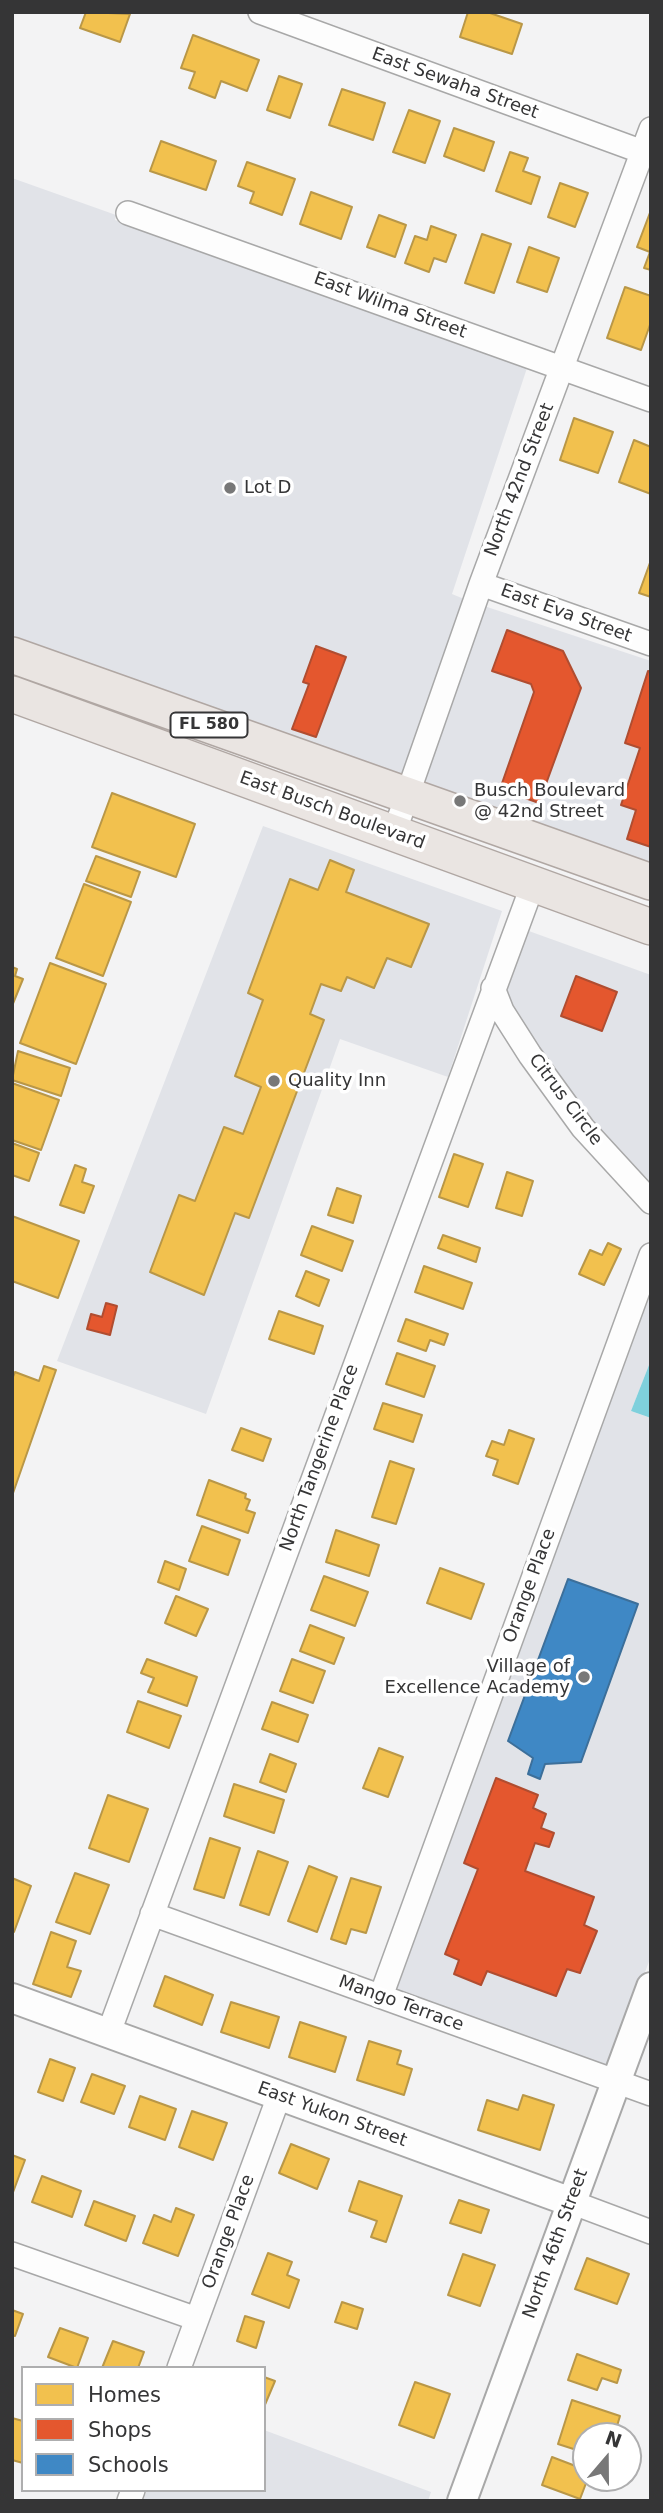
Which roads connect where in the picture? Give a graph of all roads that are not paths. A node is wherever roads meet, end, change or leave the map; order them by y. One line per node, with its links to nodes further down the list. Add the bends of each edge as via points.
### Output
1 (260, 12): 3 (street, East Sewaha Street)
2 (651, 129): 3 (street, North 42nd Street)
3 (646, 154): 5 (street, North 42nd Street)
4 (128, 213): 5 (street, East Wilma Street)
5 (562, 368): 6 (street, East Wilma Street); 7 (street, North 42nd Street)
6 (651, 400)
7 (481, 583): 8 (street, East Eva Street); 11 (street, North 42nd Street)
8 (651, 644)
9 (12, 655): 11 (main road, FL 580)
10 (12, 694): 12 (main road, East Busch Boulevard / FL 580)
11 (406, 795): 12 (street, North 42nd Street); 13 (main road, FL 580)
12 (394, 833): 14 (main road, East Busch Boulevard / FL 580)
13 (651, 882)
14 (533, 884): 15 (main road, East Busch Boulevard / FL 580); 16 (street, North Tangerine Place)
15 (651, 927)
16 (494, 988): 17 (street, Citrus Circle, via 502,1011 575,1117); 19 (street, North Tangerine Place)
17 (651, 1202)
18 (651, 1255): 21 (street, Orange Place)
19 (152, 1914): 21 (street, Mango Terrace); 23 (street, North Tangerine Place)
20 (651, 1987): 24 (street, North 46th Street)
21 (381, 1996): 24 (street, Mango Terrace)
22 (12, 1998): 23 (street, East Yukon Street)
23 (109, 2032): 26 (street, East Yukon Street)
24 (616, 2082): 25 (street, Mango Terrace); 27 (street, North 46th Street)
25 (651, 2094)
26 (279, 2096): 27 (street, East Yukon Street); 30 (street, Orange Place)
27 (570, 2203): 28 (street, East Yukon Street); 32 (street, North 46th Street)
28 (651, 2232)
29 (12, 2254): 30 (street)
30 (197, 2319): 31 (street, Orange Place)
31 (180, 2366)
32 (462, 2501)

